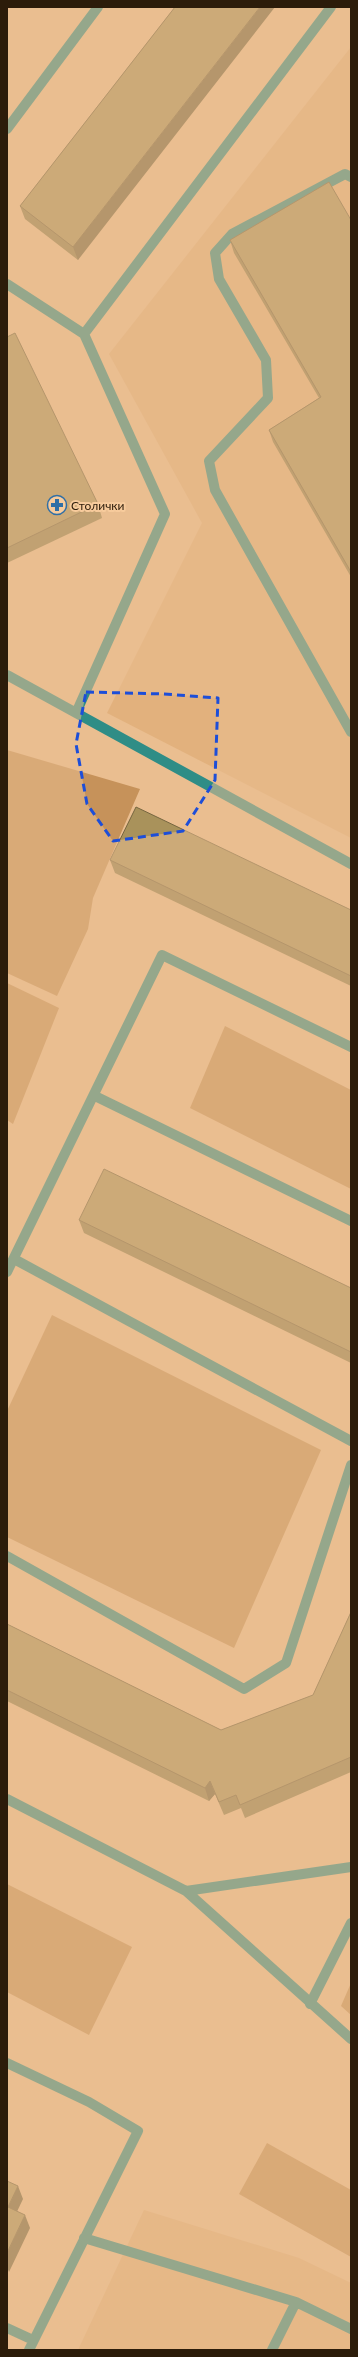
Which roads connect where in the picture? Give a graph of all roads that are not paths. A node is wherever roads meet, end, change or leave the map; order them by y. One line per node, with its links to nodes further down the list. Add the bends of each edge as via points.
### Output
1 (98, 7): 3 (street)
2 (331, 7): 6 (street)
3 (7, 129)
4 (351, 177): 9 (street, via 345,174 232,234 215,253 219,279 266,360 268,398 208,461 215,490)
5 (7, 284): 6 (street)
6 (84, 334): 8 (street, via 164,514)
7 (7, 675): 8 (street)
8 (76, 713): 10 (street)
9 (351, 732)
10 (351, 864)
11 (351, 1047): 12 (street, via 162,955)
12 (95, 1096): 13 (street); 14 (street)
13 (351, 1221)
14 (14, 1259): 15 (street); 16 (street)
15 (7, 1272)
16 (351, 1441)
17 (351, 1465): 18 (street, via 286,1663 244,1689)
18 (7, 1556)
19 (7, 1799): 21 (street)
20 (351, 1867): 21 (street)
21 (186, 1891): 23 (street)
22 (351, 1923): 23 (street)
23 (310, 2004): 24 (street)
24 (351, 2039)
25 (7, 2063): 26 (street, via 88,2102 138,2131)
26 (84, 2238): 27 (street); 30 (street)
27 (296, 2302): 29 (street); 31 (street)
28 (7, 2328): 30 (street)
29 (351, 2329)
30 (31, 2345)
31 (272, 2350)

